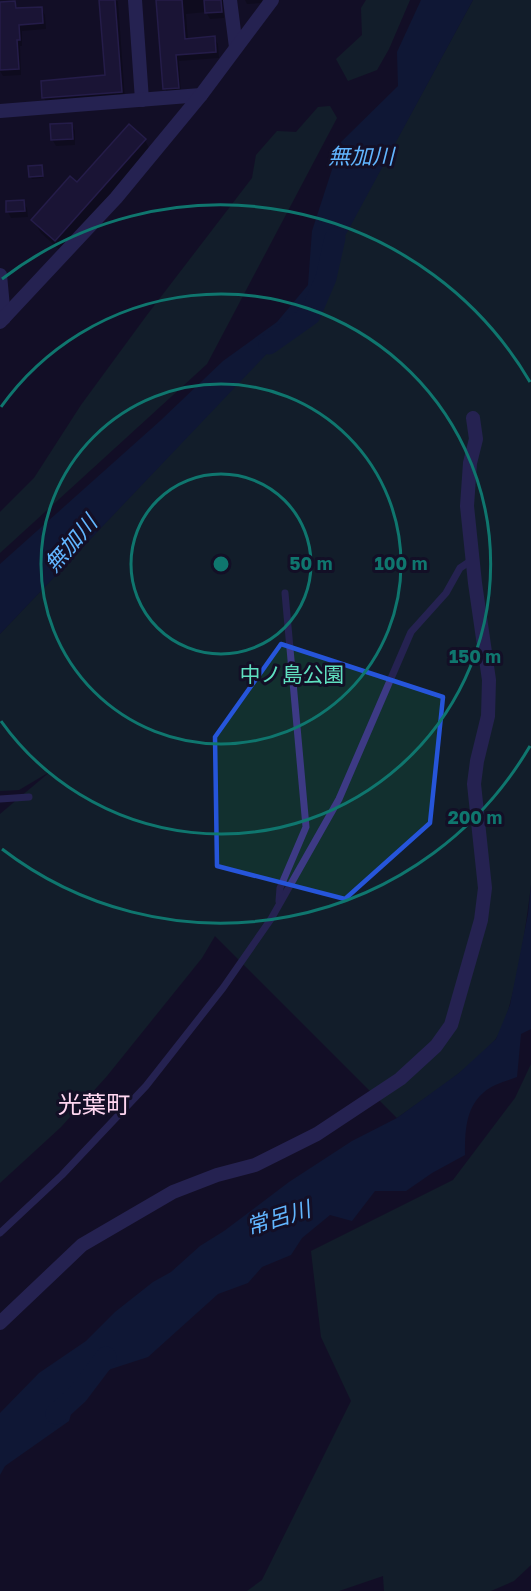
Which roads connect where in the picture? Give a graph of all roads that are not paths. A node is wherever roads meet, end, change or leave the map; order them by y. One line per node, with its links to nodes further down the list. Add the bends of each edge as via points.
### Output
1 (135, 0): 6 (street)
2 (230, 0): 4 (street)
3 (272, 0): 4 (street)
4 (236, 47): 5 (street)
5 (201, 95): 6 (street); 9 (street, via 117,198)
6 (142, 100): 7 (street)
7 (0, 111)
8 (0, 275): 9 (street)
9 (2, 320)
10 (473, 418): 11 (street, via 476,439 467,506)
11 (472, 560): 15 (lane, via 459,568 446,593 411,632 339,799); 17 (street, via 489,681 488,716 474,784 485,888 451,1025 436,1046 400,1079 317,1134 255,1165 173,1192 82,1245)
12 (285, 593): 15 (lane, via 306,827 280,888)
13 (29, 797): 14 (lane)
14 (0, 799)
15 (279, 904): 16 (lane, via 223,988 146,1086 62,1175)
16 (0, 1233)
17 (0, 1323)

